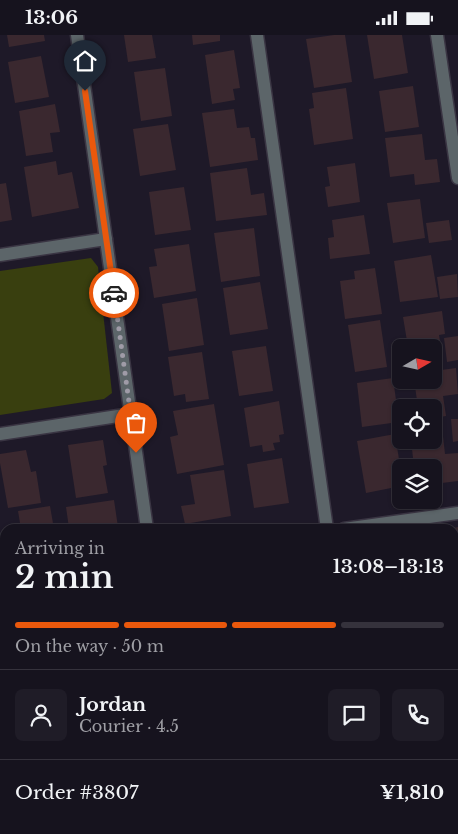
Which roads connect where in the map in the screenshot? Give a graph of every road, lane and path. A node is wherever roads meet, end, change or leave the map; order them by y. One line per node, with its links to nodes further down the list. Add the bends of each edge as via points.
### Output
1 (77, 35): 5 (street)
2 (257, 35): 11 (street)
3 (437, 35): 4 (street)
4 (458, 178)
5 (106, 239): 6 (street); 7 (street)
6 (0, 255)
7 (131, 415): 8 (street); 10 (street)
8 (0, 434)
9 (458, 513): 12 (street)
10 (146, 524)
11 (327, 524)
12 (380, 524)

